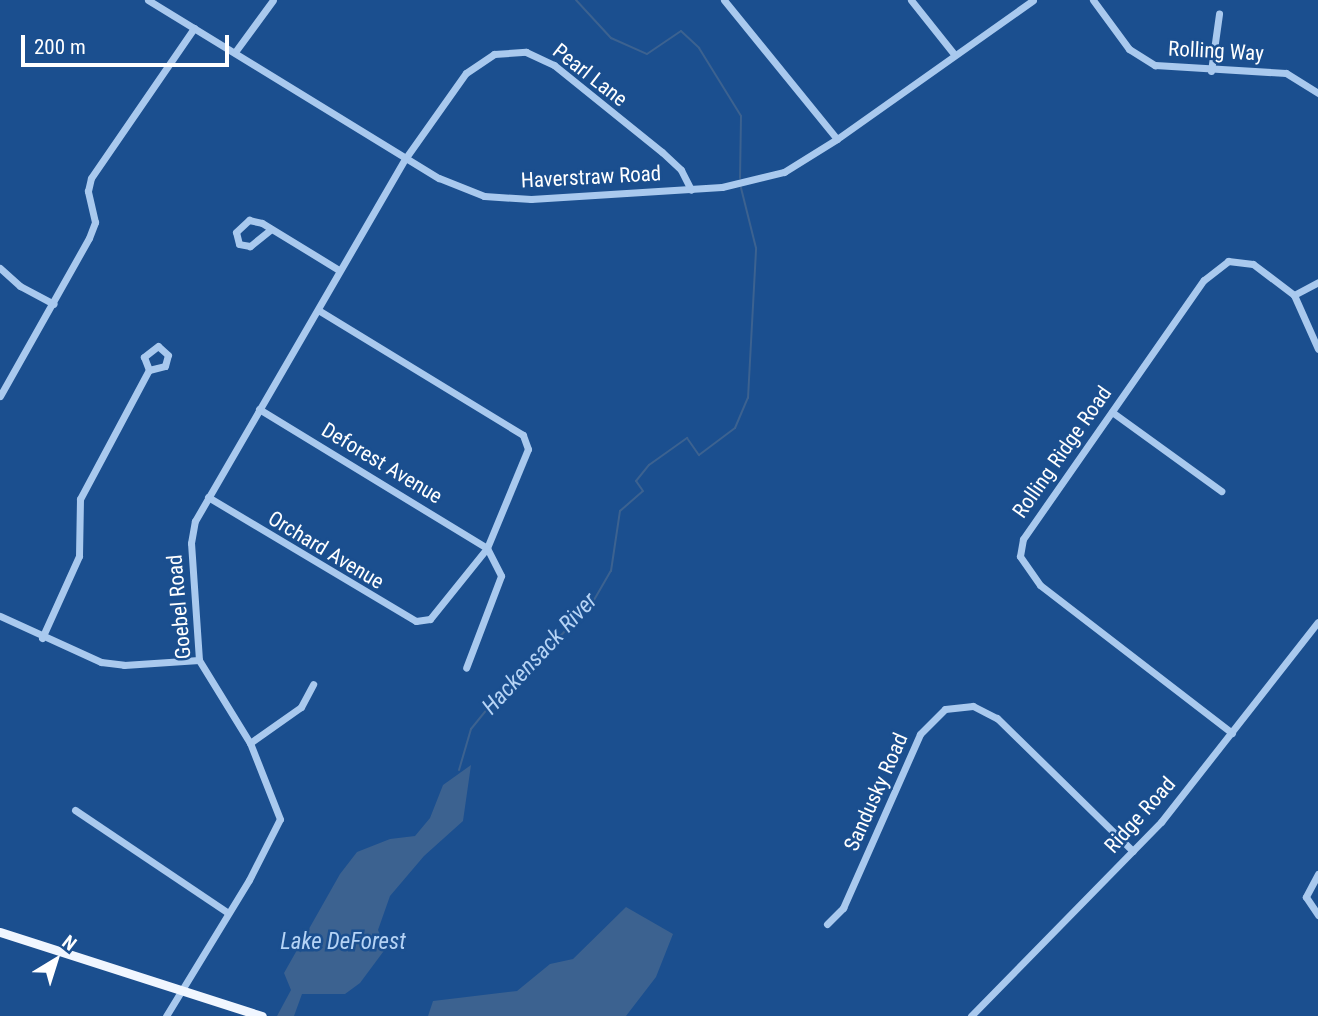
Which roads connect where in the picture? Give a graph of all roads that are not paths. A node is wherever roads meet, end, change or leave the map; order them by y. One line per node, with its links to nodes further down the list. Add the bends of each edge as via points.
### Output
1 (148, 0): 8 (street, Haverstraw Road)
2 (273, 0): 9 (street)
3 (724, 0): 13 (street)
4 (911, 0): 10 (street)
5 (1033, 0): 10 (street, Haverstraw Road)
6 (1093, 0): 11 (street, Rolling Way, via 1129,49 1155,65)
7 (1219, 14): 11 (street)
8 (194, 28): 9 (street, Haverstraw Road); 21 (street, via 91,177 88,191 96,222)
9 (235, 52): 14 (street, Haverstraw Road)
10 (954, 54): 13 (street, Haverstraw Road)
11 (1211, 71): 12 (street, Rolling Way, via 1286,73)
12 (1318, 93)
13 (837, 139): 15 (street, Haverstraw Road, via 765,179)
14 (405, 159): 15 (street, Haverstraw Road, via 461,189 507,199); 15 (street, Pearl Lane, via 466,73 494,54 526,52 554,65 662,152 681,170); 18 (street, Goebel Road)
15 (691, 190)
16 (270, 230): 16 (street, via 249,220 236,232 239,244 250,246); 18 (street)
17 (0, 268): 21 (street, via 20,286)
18 (339, 270): 22 (street, Goebel Road)
19 (1318, 282): 20 (street)
20 (1294, 295): 23 (street, Rolling Ridge Road); 27 (street, Rolling Ridge Road, via 1253,264 1228,261 1205,280)
21 (54, 304): 25 (street)
22 (318, 310): 26 (street, Goebel Road); 30 (street, via 523,435 528,450)
23 (1318, 349)
24 (149, 370): 33 (street, via 79,499 79,556)
25 (0, 396)
26 (259, 409): 29 (street, Goebel Road); 30 (street, Deforest Avenue)
27 (1112, 412): 28 (street); 37 (street, Rolling Ridge Road, via 1030,524 1020,556 1040,585)
28 (1221, 491)
29 (208, 498): 30 (street, Orchard Avenue, via 404,618 430,619); 34 (street, Goebel Road, via 191,544)
30 (487, 548): 35 (street, via 501,576)
31 (0, 616): 33 (street)
32 (1318, 622): 37 (street, Ridge Road)
33 (42, 638): 34 (street, via 101,662)
34 (200, 660): 38 (street, Goebel Road)
35 (466, 668)
36 (313, 684): 38 (street, via 301,707)
37 (1232, 733): 40 (street, Ridge Road)
38 (250, 743): 42 (street, Goebel Road, via 280,819)
39 (75, 810): 42 (street)
40 (1133, 850): 44 (street, Sandusky Road, via 997,718 973,706 945,709 920,734 843,908); 49 (street, Ridge Road)
41 (1318, 874): 43 (street, via 1306,897)
42 (229, 913): 46 (street, Goebel Road)
43 (1318, 915)
44 (827, 924)
45 (0, 932): 46 (main road)
46 (182, 990): 47 (main road); 48 (street, Goebel Road)
47 (258, 1015)
48 (166, 1016)
49 (971, 1016)

